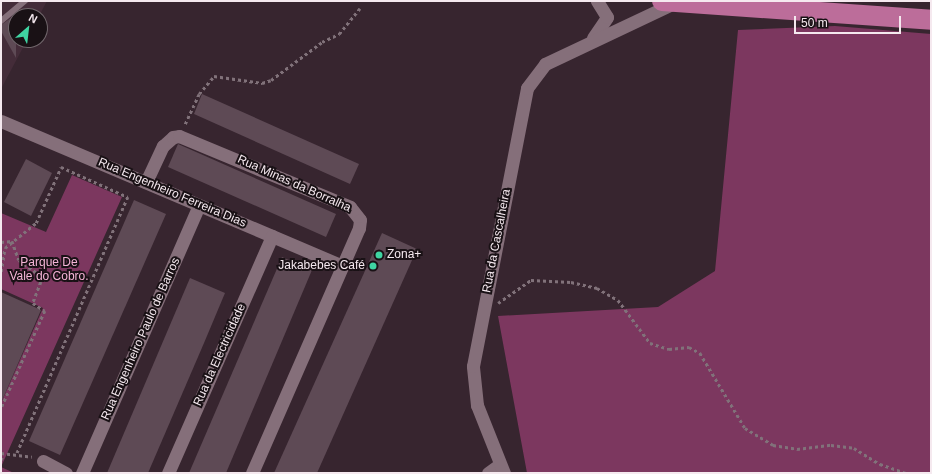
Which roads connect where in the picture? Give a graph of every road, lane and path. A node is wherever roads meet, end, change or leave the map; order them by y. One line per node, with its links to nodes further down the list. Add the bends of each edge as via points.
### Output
1 (25, 1): 11 (lane)
2 (597, 1): 9 (street)
3 (670, 1): 8 (main road); 12 (street, Rua da Cascalheira)
4 (854, 1): 5 (main road)
5 (931, 6)
6 (360, 8): 15 (path, via 339,34 322,42 270,80 262,83 214,76 199,94)
7 (931, 12): 8 (lane, via 900,10)
8 (882, 16): 10 (main road)
9 (607, 17): 12 (street, via 610,24); 13 (street)
10 (931, 20)
11 (1, 21)
12 (618, 28): 13 (street, Rua da Cascalheira)
13 (592, 39): 23 (street, Rua da Cascalheira, via 545,64 527,88)
14 (1, 121): 16 (street, Rua Engenheiro Ferreira Dias)
15 (179, 136): 16 (street, via 163,146); 21 (street, Rua Minas da Borralha, via 355,210 360,220 359,228)
16 (146, 182): 17 (street, Rua Engenheiro Ferreira Dias)
17 (199, 205): 18 (street, Rua Engenheiro Ferreira Dias); 31 (street, Rua Engenheiro Paulo de Barros)
18 (272, 236): 21 (street, Rua Engenheiro Ferreira Dias); 32 (street, Rua da Electricidade)
19 (12, 241): 20 (path); 22 (path, via 5,248); 24 (path, via 19,260 38,274 41,282 33,303 45,311); 26 (path, via 36,223 61,167 128,197)
20 (1, 242)
21 (342, 266): 33 (street, Rua Minas da Borralha)
22 (1, 272)
23 (484, 306): 29 (street, Rua da Cascalheira, via 473,366 477,405); 35 (path, via 495,306 531,280 571,282 597,288 618,300 650,343 669,349 689,347 700,353 745,428 773,445 797,449 831,445 854,448 880,464)
24 (1, 409)
25 (2, 454): 26 (path); 27 (path)
26 (17, 454): 28 (path)
27 (1, 460)
28 (43, 461): 30 (street)
29 (501, 469): 34 (street)
30 (66, 473)
31 (82, 473)
32 (168, 473)
33 (252, 473)
34 (488, 473)
35 (906, 473)

